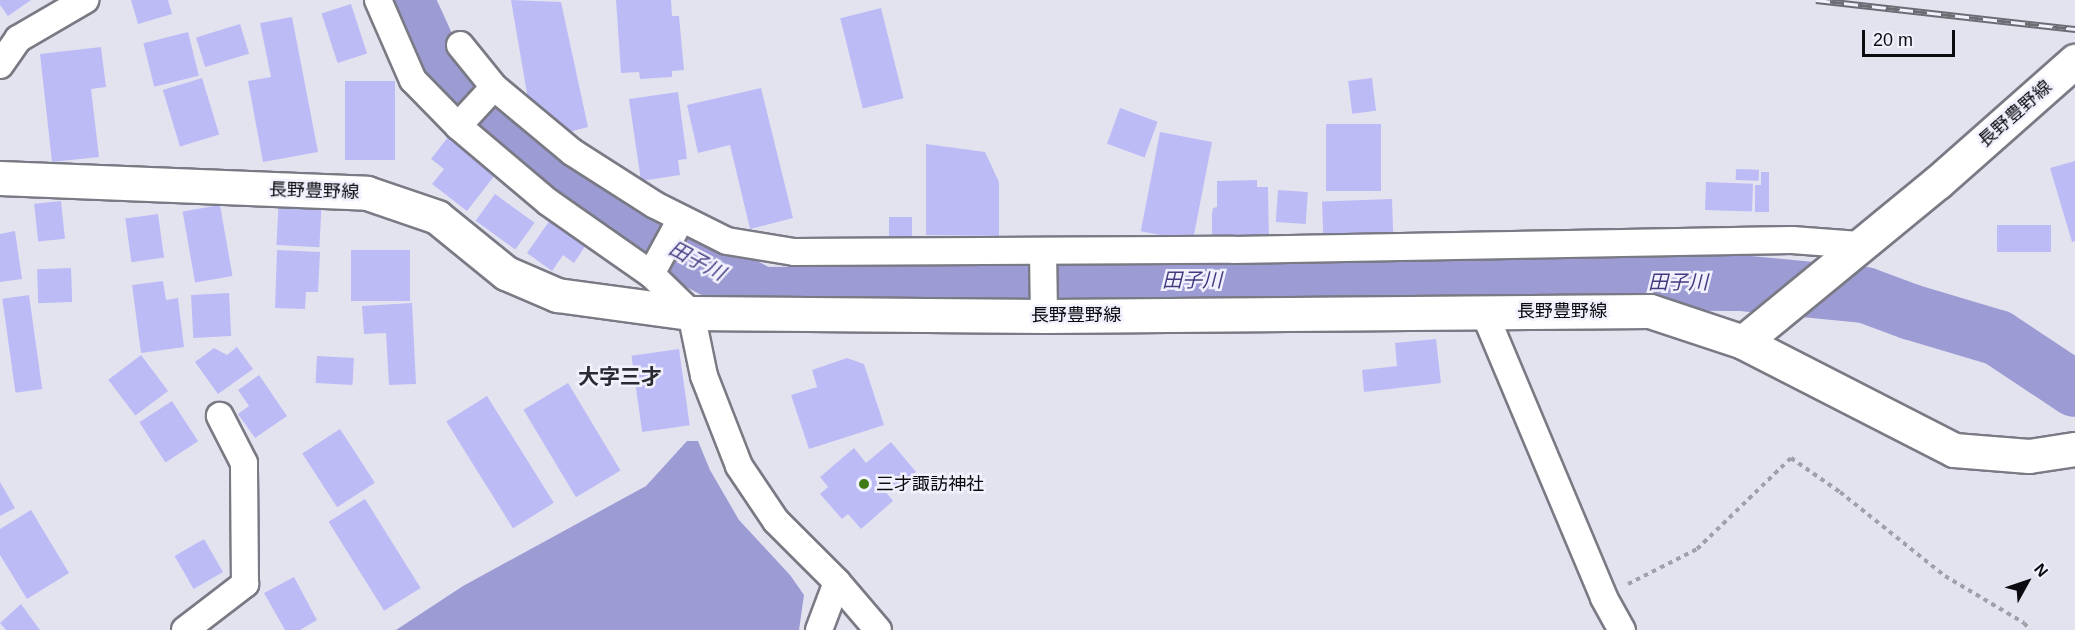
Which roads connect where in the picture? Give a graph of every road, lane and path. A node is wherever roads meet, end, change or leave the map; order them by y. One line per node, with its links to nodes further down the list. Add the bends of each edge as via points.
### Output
1 (85, 0): 5 (street, via 18,39)
2 (378, 0): 7 (street, via 412,80)
3 (460, 45): 6 (street)
4 (2075, 61): 10 (main road, 長野豊野線, via 1938,182)
5 (0, 65)
6 (494, 88): 7 (street); 9 (street, via 572,152)
7 (459, 125): 12 (street, via 548,202)
8 (0, 178): 15 (main road, 長野豊野線, via 367,192 437,217 506,273 557,295)
9 (681, 220): 11 (street, via 727,241 794,252); 12 (street)
10 (1850, 252): 11 (street, via 1792,240); 16 (main road, 長野豊野線)
11 (1043, 256): 13 (street)
12 (651, 273): 15 (street)
13 (1043, 312): 14 (main road, 長野豊野線); 15 (main road, 長野豊野線)
14 (1484, 312): 16 (main road, 長野豊野線, via 1650,311); 20 (street)
15 (692, 314): 19 (street, via 704,376 739,466 776,521)
16 (1743, 342): 18 (main road, via 1954,450 2029,456)
17 (220, 416): 21 (street, via 244,462 245,584)
18 (2075, 449)
19 (837, 582): 22 (street); 23 (street)
20 (1604, 598): 24 (street); 25 (path, via 1697,549 1791,458 1945,576)
21 (185, 630)
22 (819, 630)
23 (878, 630)
24 (1622, 630)
25 (2030, 630)

